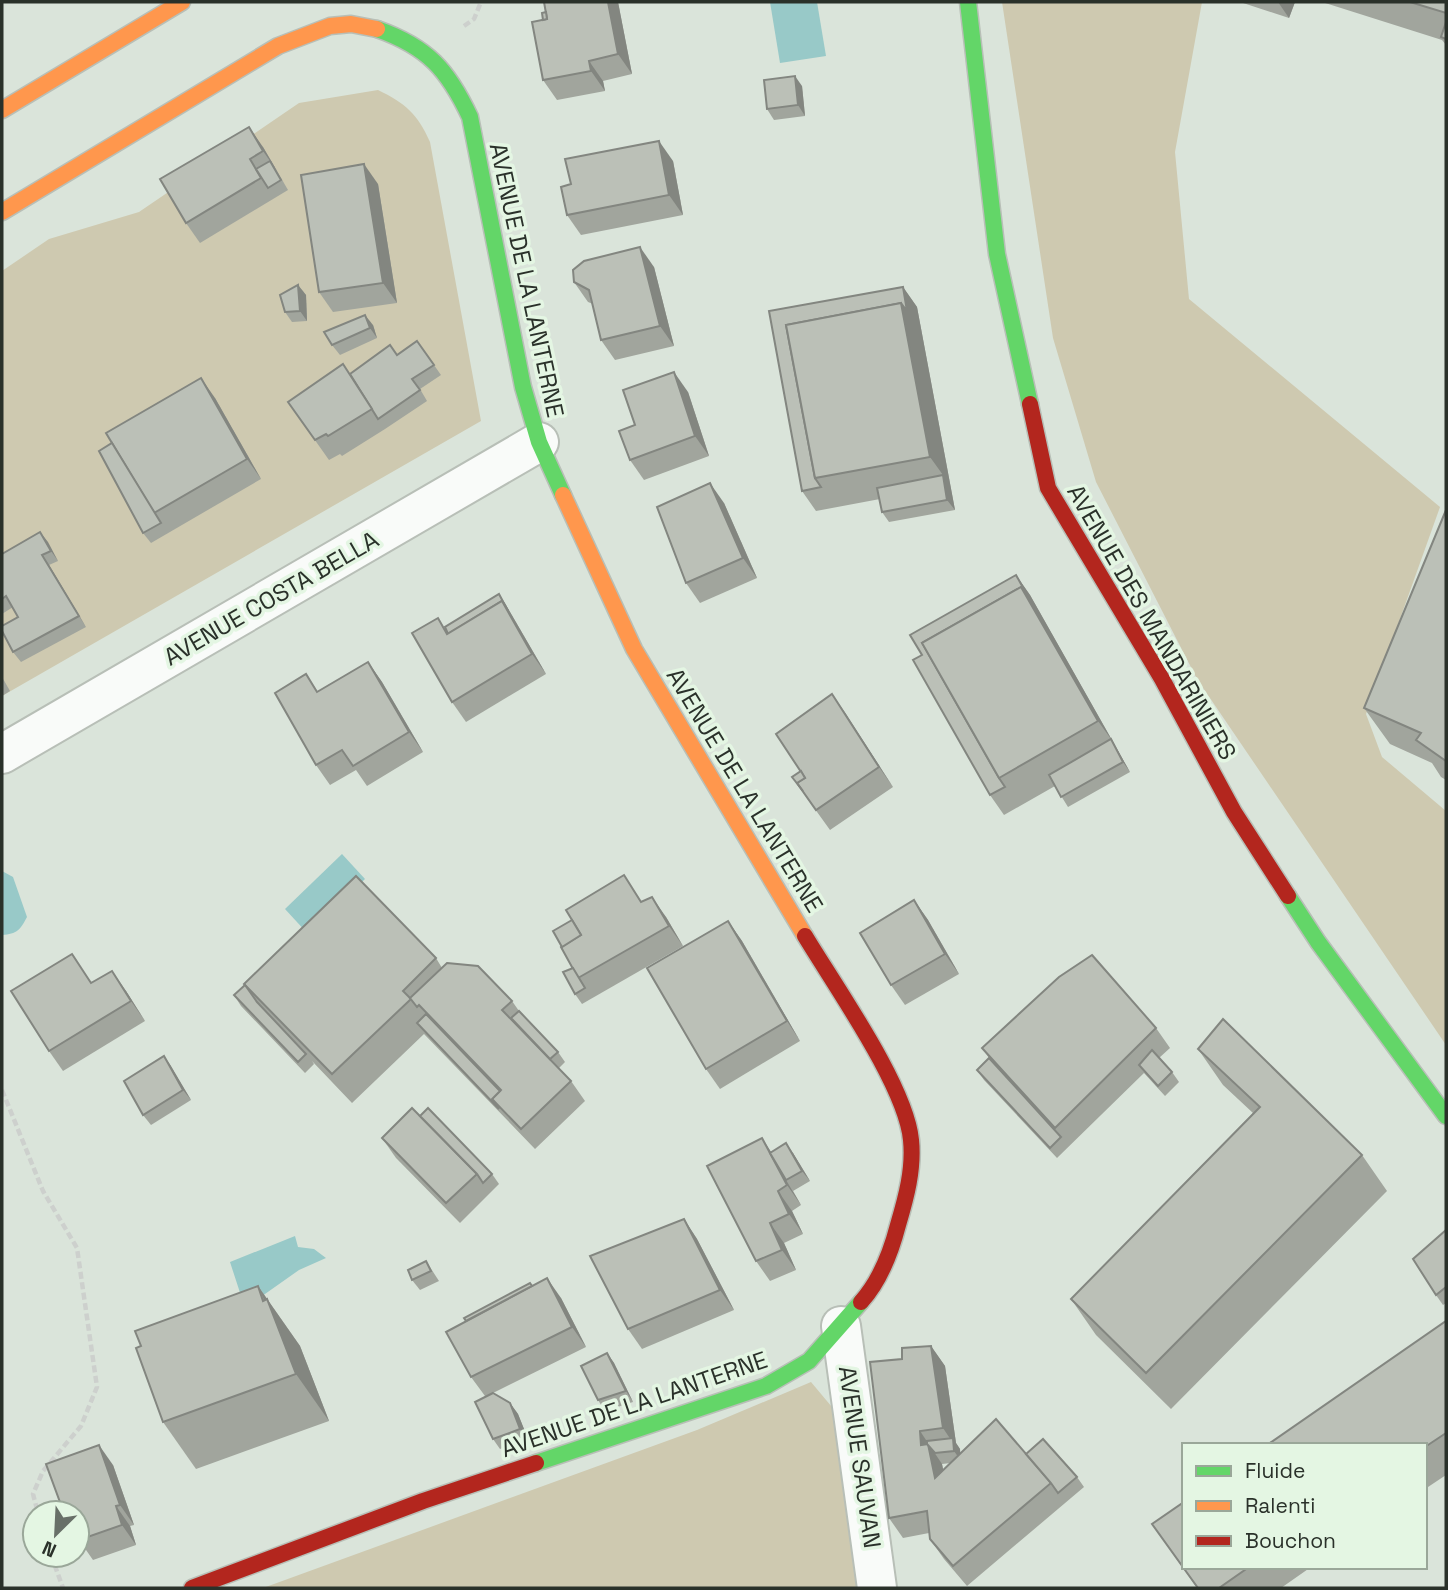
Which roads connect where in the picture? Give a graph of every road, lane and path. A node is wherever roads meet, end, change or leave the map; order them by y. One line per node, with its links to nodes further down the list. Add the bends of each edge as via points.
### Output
1 (182, 2): 3 (main road)
2 (968, 2): 8 (main road, AVENUE DES MANDARINIERS, via 997,254 1048,488 1162,679 1234,812 1318,942)
3 (2, 110)
4 (2, 212): 5 (main road, AVENUE DE LA LANTERNE, via 289,41 319,29 350,24 387,33 422,51 451,78 470,117 523,387)
5 (539, 442): 6 (street, AVENUE COSTA BELLA); 9 (main road, AVENUE DE LA LANTERNE, via 634,649 898,1094 911,1140 908,1190 894,1241 873,1289)
6 (2, 754)
7 (2, 1090): 10 (path, via 43,1191 77,1248 97,1387 81,1426 43,1471)
8 (1446, 1116)
9 (841, 1326): 13 (main road, AVENUE DE LA LANTERNE, via 809,1361 766,1387 422,1501); 14 (street, AVENUE SAUVAN)
10 (34, 1499)
11 (56, 1569): 12 (path)
12 (63, 1588)
13 (192, 1588)
14 (877, 1588)

